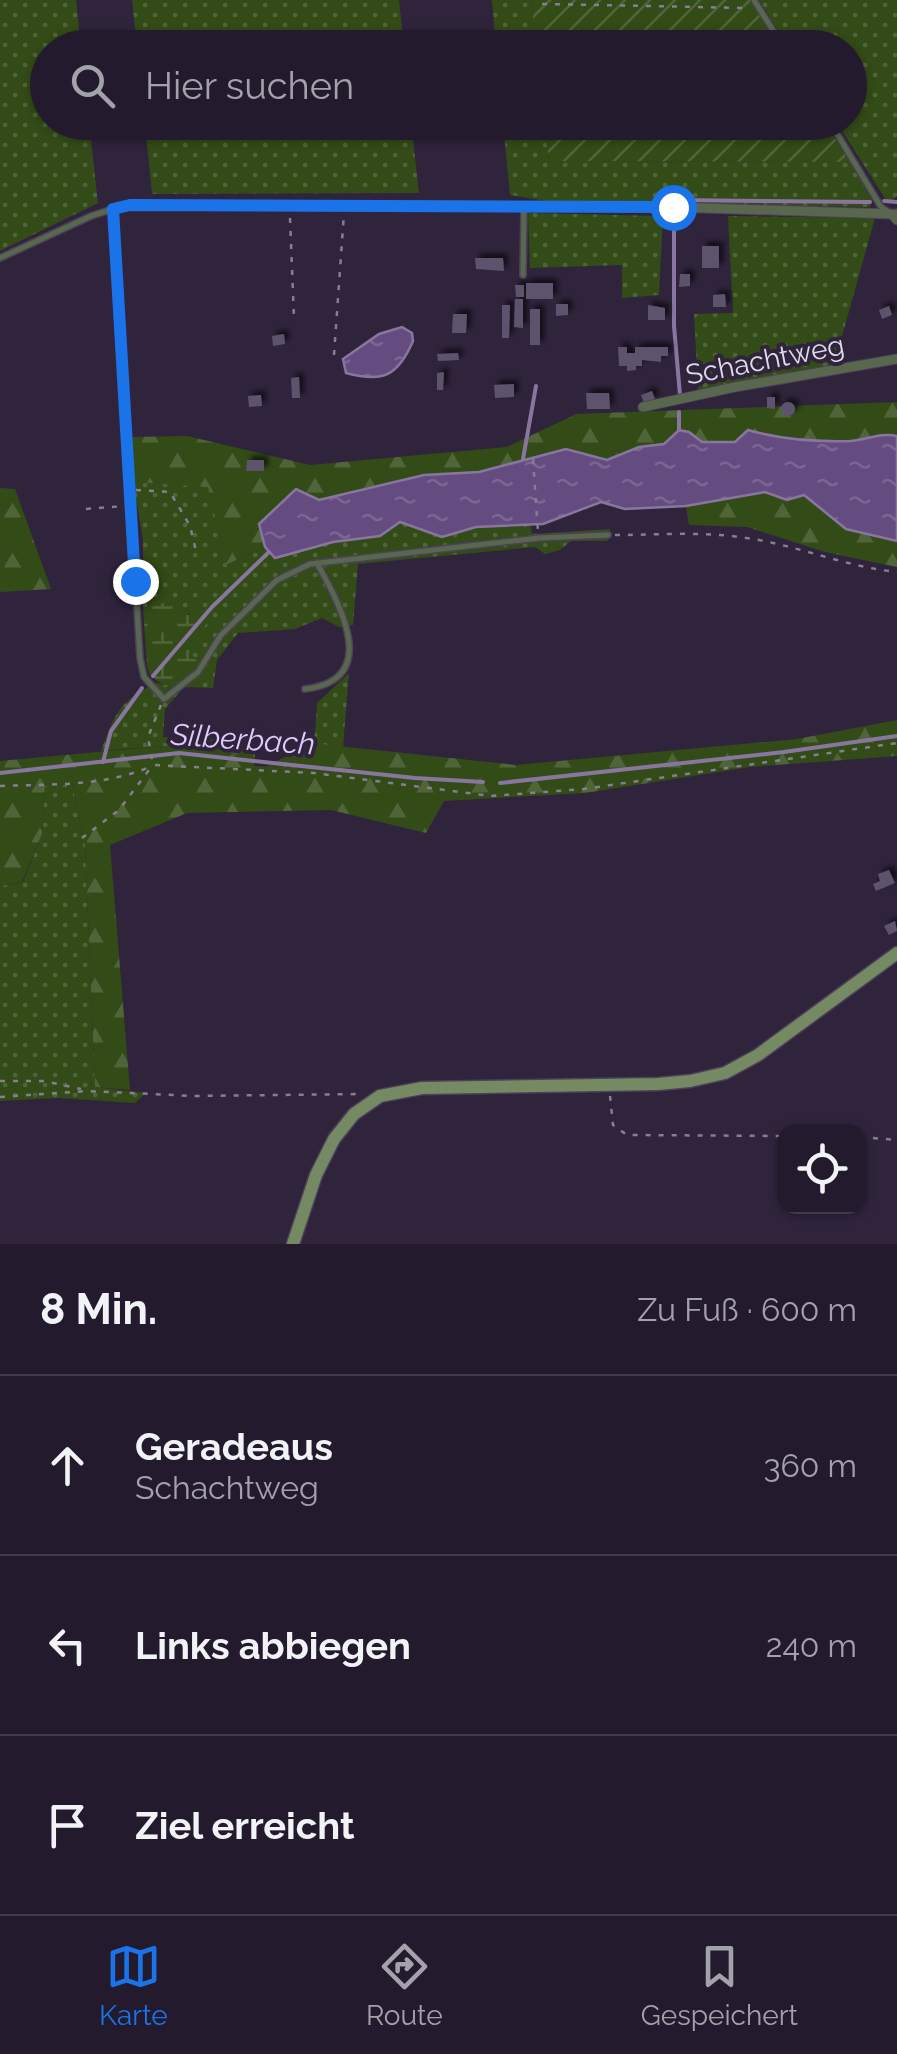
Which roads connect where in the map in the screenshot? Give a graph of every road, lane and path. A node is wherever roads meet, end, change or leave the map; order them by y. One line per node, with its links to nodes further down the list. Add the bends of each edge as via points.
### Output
1 (754, 0): 3 (lane)
2 (542, 4): 3 (path)
3 (760, 9): 4 (lane)
4 (773, 30)
5 (841, 140): 10 (lane, via 881,207)
6 (289, 206): 7 (street); 8 (street); 13 (path)
7 (345, 207): 9 (street); 14 (path)
8 (113, 209): 11 (lane); 18 (lane)
9 (524, 209): 10 (street); 12 (lane)
10 (895, 215)
11 (0, 258)
12 (523, 274)
13 (294, 318)
14 (334, 355)
15 (897, 359): 16 (street, Schachtweg)
16 (642, 407)
17 (532, 459): 22 (path)
18 (130, 490): 19 (lane); 23 (path, via 170,492)
19 (131, 505): 20 (path); 27 (lane, via 140,658 144,676)
20 (86, 509)
21 (608, 535): 22 (lane); 25 (path, via 748,538)
22 (538, 538): 24 (lane)
23 (196, 551)
24 (317, 563): 26 (lane, via 344,612 346,666 331,684); 27 (lane, via 278,580 221,635 198,672)
25 (897, 572)
26 (304, 689)
27 (164, 699): 29 (path, via 148,737)
28 (897, 743): 29 (path, via 584,789 491,796 314,773)
29 (152, 762): 30 (path, via 104,781); 31 (path, via 119,810)
30 (0, 786)
31 (82, 838)
32 (897, 953): 35 (street, via 725,1073)
33 (0, 1081): 34 (path)
34 (28, 1081): 36 (path); 37 (path)
35 (610, 1085): 39 (street, via 422,1088); 40 (path, via 613,1125 627,1135)
36 (87, 1091): 37 (path); 39 (path, via 300,1097 350,1092)
37 (27, 1096): 38 (path)
38 (0, 1097)
39 (370, 1101): 43 (street, via 334,1138)
40 (777, 1136)
41 (867, 1138): 42 (path)
42 (897, 1140)
43 (293, 1244)

